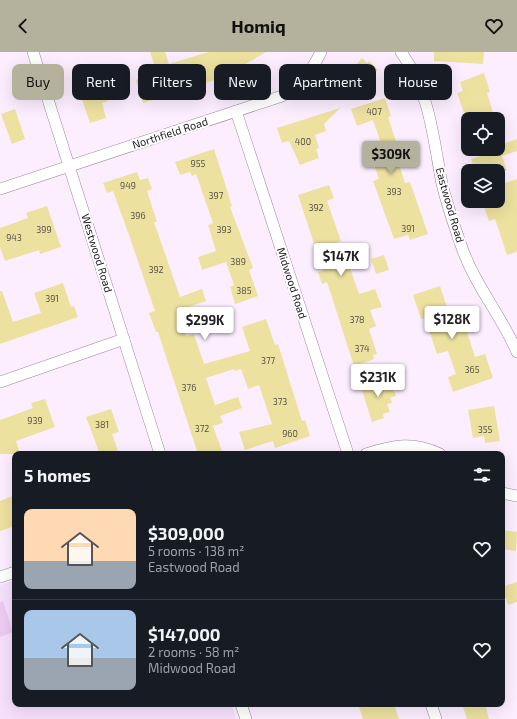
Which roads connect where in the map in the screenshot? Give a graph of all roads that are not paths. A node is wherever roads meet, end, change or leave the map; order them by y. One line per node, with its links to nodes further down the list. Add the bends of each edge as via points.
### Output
1 (33, 52): 5 (street, Westwood Road)
2 (321, 52): 4 (street, Northfield Road, via 313,68 298,87 282,96)
3 (401, 52): 8 (street, Eastwood Road, via 422,89 443,186 462,246 477,283)
4 (236, 111): 5 (street, Northfield Road); 11 (street, Midwood Road)
5 (70, 166): 6 (street, Northfield Road); 7 (street, Westwood Road)
6 (0, 189)
7 (124, 339): 9 (street); 10 (street, Westwood Road)
8 (517, 352)
9 (0, 382)
10 (159, 451)
11 (347, 451)
12 (375, 451): 13 (street, via 390,446 410,445)
13 (433, 451)
14 (505, 494): 15 (street)
15 (517, 496)
16 (12, 573): 17 (street)
17 (0, 577)
18 (242, 707): 20 (street)
19 (432, 707): 21 (street)
20 (246, 719)
21 (436, 719)

